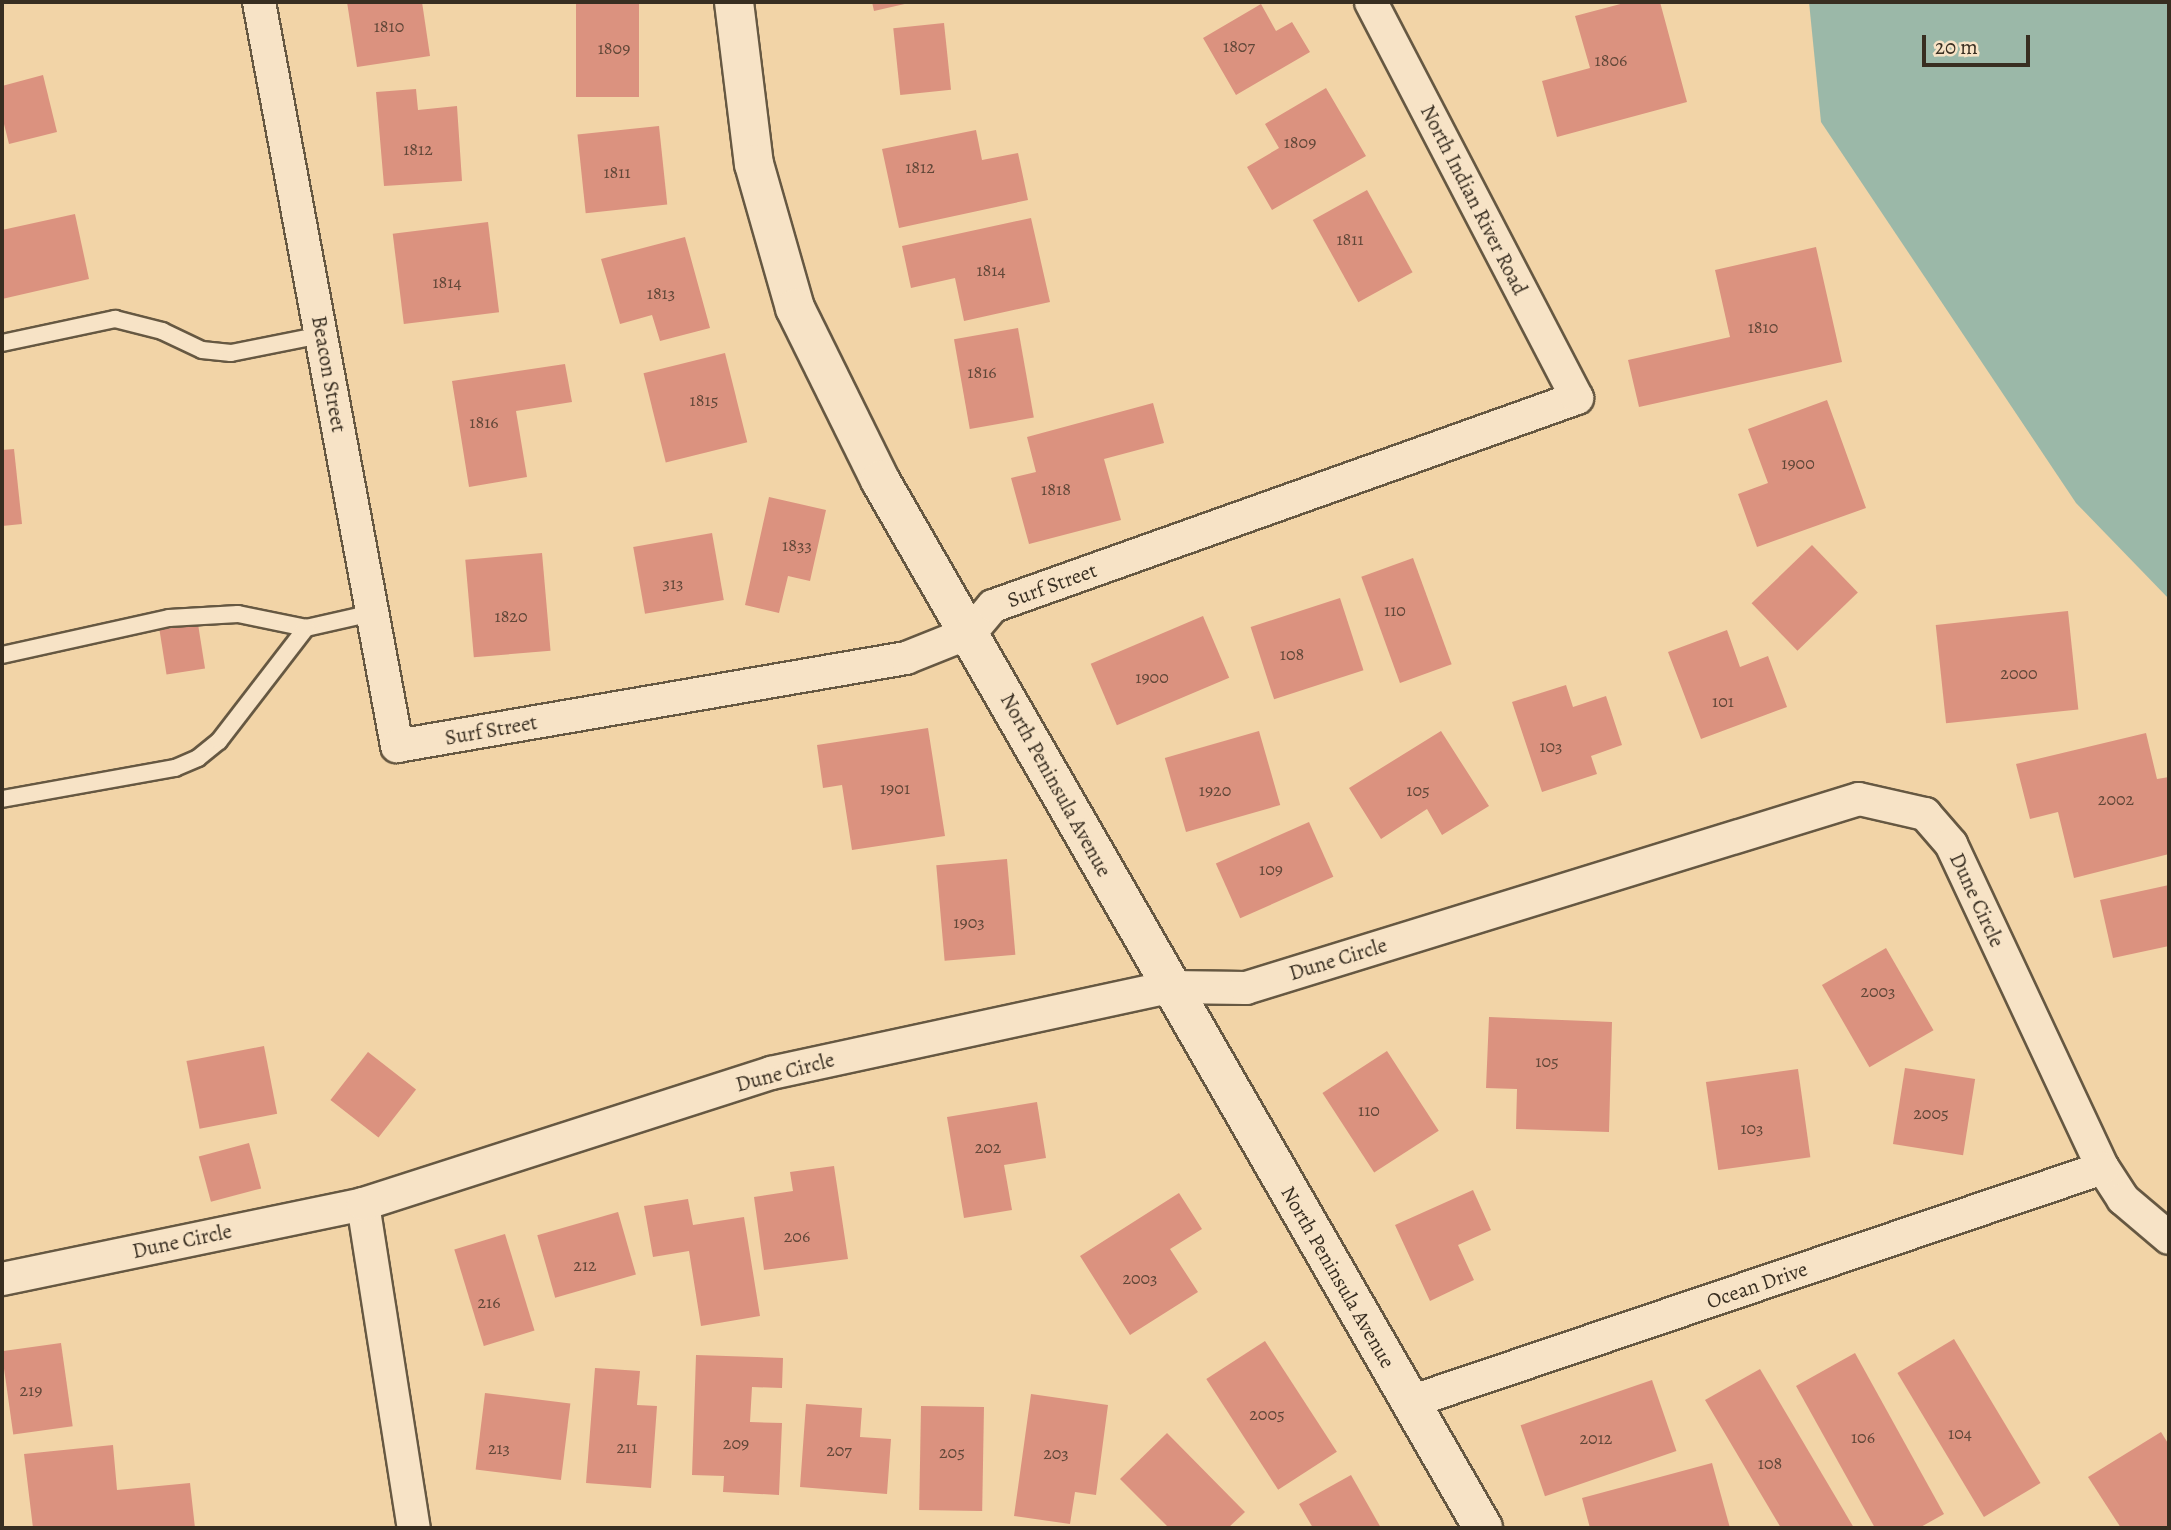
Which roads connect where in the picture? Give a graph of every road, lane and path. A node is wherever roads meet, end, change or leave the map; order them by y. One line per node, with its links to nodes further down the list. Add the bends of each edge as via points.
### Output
1 (260, 2): 4 (street, Beacon Street)
2 (734, 2): 9 (street, North Peninsula Avenue, via 754,164 795,308 880,480)
3 (1371, 2): 6 (street, North Indian River Road)
4 (321, 335): 5 (lane, via 231,353 202,350 162,331 115,318); 7 (street, Beacon Street)
5 (2, 343)
6 (1577, 398): 9 (street, Surf Street, via 993,606)
7 (372, 613): 8 (lane); 11 (street, Beacon Street)
8 (306, 628): 10 (lane, via 238,614 169,618); 12 (lane, via 219,741 198,758 175,768)
9 (971, 632): 11 (street, Surf Street, via 906,658); 13 (street, North Peninsula Avenue)
10 (2, 655)
11 (397, 746)
12 (2, 799)
13 (1170, 987): 14 (street, Dune Circle, via 1246,988 1859,799 1925,814 1951,844); 15 (street, Dune Circle, via 771,1073); 18 (street, North Peninsula Avenue)
14 (2103, 1168): 16 (street, Dune Circle, via 2123,1199); 18 (street, Ocean Drive)
15 (363, 1204): 17 (street, Dune Circle); 19 (street)
16 (2169, 1238)
17 (2, 1279)
18 (1410, 1402): 20 (street, North Peninsula Avenue)
19 (414, 1528)
20 (1483, 1528)

